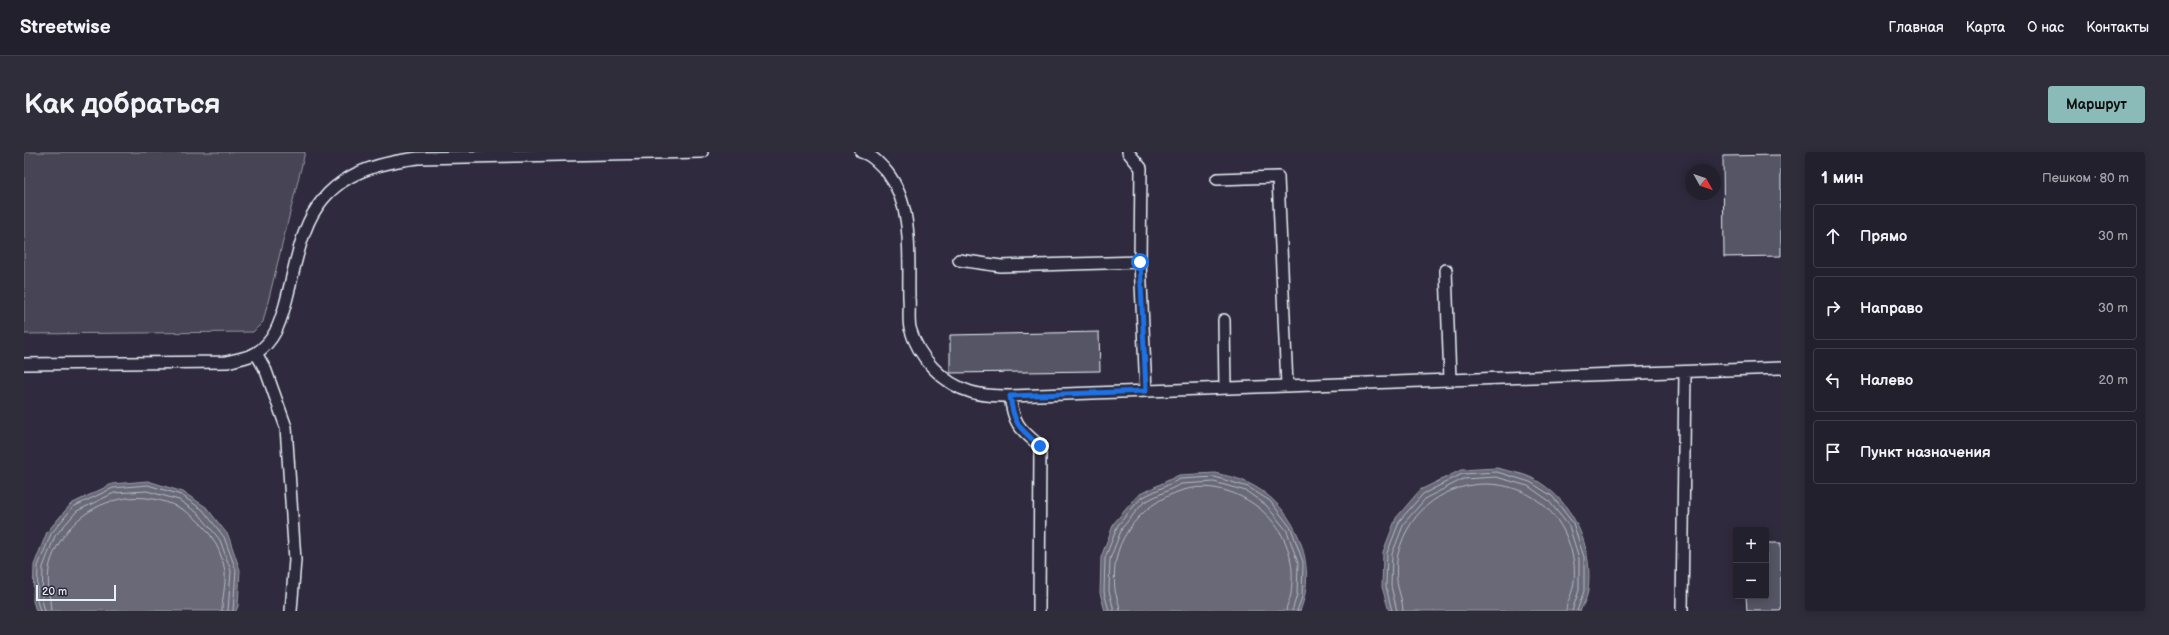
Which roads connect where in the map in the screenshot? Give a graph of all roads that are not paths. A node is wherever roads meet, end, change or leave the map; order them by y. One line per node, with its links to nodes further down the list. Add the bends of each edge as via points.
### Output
1 (702, 152): 9 (lane, via 418,158 392,161 357,172 334,188 317,207 305,231 279,328)
2 (860, 152): 17 (lane, via 880,164 893,180 902,199 907,224 910,328 919,349 933,368 971,392)
3 (1128, 152): 6 (lane, via 1141,168)
4 (1217, 179): 14 (lane, via 1278,177)
5 (959, 260): 6 (lane, via 1001,266)
6 (1140, 262): 16 (lane)
7 (1446, 270): 13 (lane)
8 (1224, 320): 15 (lane)
9 (256, 353): 10 (lane, via 227,362); 18 (lane, via 266,371 286,427 295,560)
10 (24, 364)
11 (1781, 368): 12 (lane)
12 (1685, 372): 13 (lane); 20 (lane)
13 (1450, 380): 14 (lane)
14 (1287, 386): 15 (lane)
15 (1225, 388): 16 (lane)
16 (1146, 391): 17 (lane)
17 (1010, 396): 19 (lane, via 1013,417 1021,429 1040,446)
18 (291, 611)
19 (1038, 611)
20 (1682, 611)

